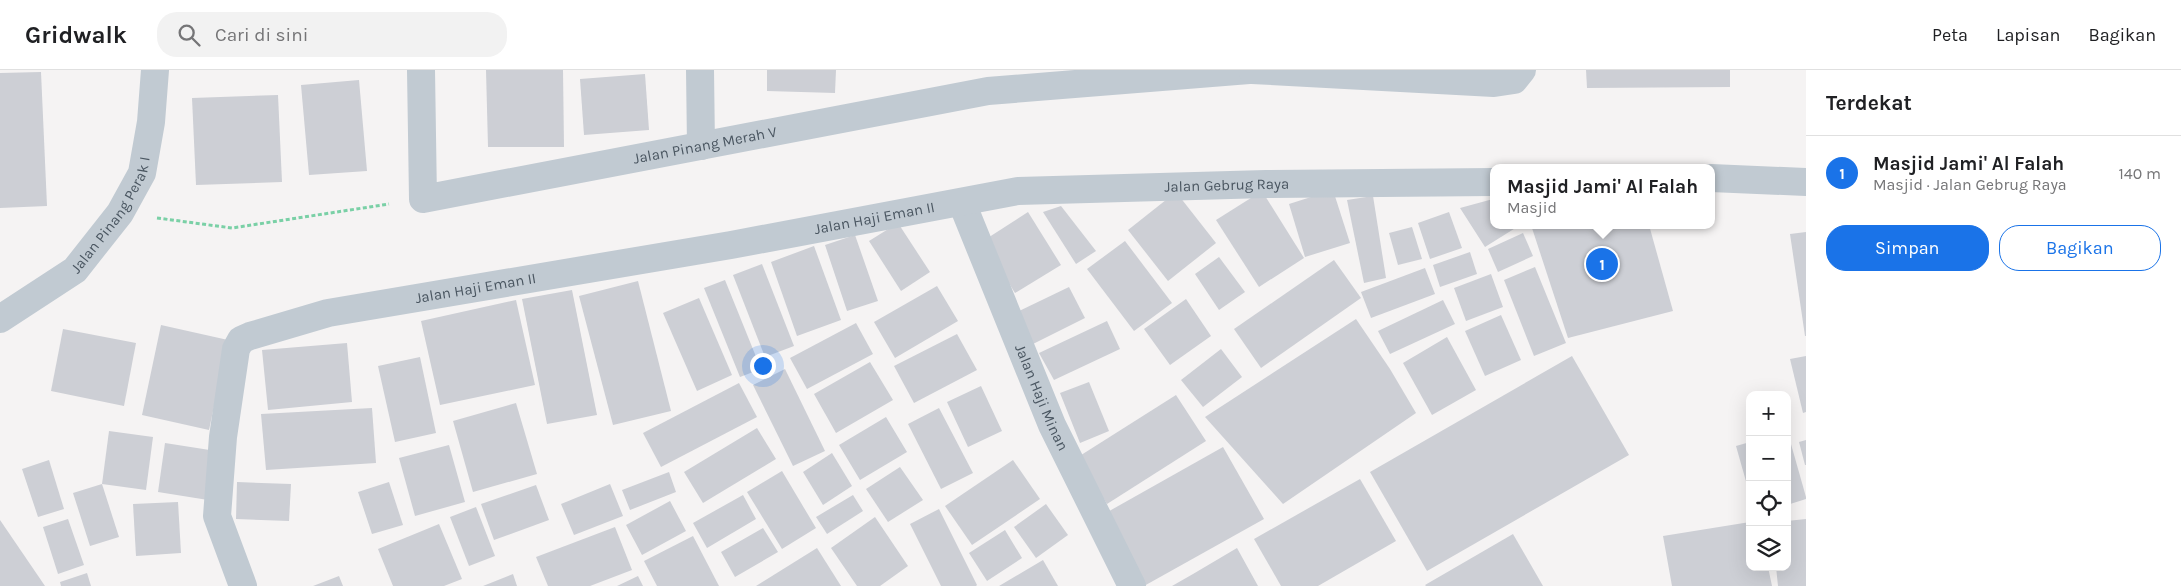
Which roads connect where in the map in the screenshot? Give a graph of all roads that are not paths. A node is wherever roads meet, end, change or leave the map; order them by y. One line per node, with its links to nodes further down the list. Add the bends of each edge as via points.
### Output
1 (155, 70): 12 (street, Jalan Pinang Perak I, via 151,122 142,173 120,213 75,270)
2 (421, 70): 7 (street, Jalan Pinang Merah V, via 423,198)
3 (700, 70): 7 (street)
4 (1250, 70): 5 (street, Jalan Pinang Merah V, via 1494,83 1514,80); 6 (street, Jalan Pinang Merah V)
5 (1522, 70)
6 (988, 81): 7 (street, Jalan Pinang Merah V)
7 (701, 146)
8 (1715, 178): 10 (street)
9 (1490, 182): 11 (street, Jalan Gebrug Raya, via 1018,191)
10 (1806, 182)
11 (962, 203): 13 (street, Jalan Haji Eman II, via 328,313 241,340 236,349 223,437 218,516); 14 (street, Jalan Haji Minan, via 1052,425)
12 (0, 319)
13 (243, 586)
14 (1132, 586)

